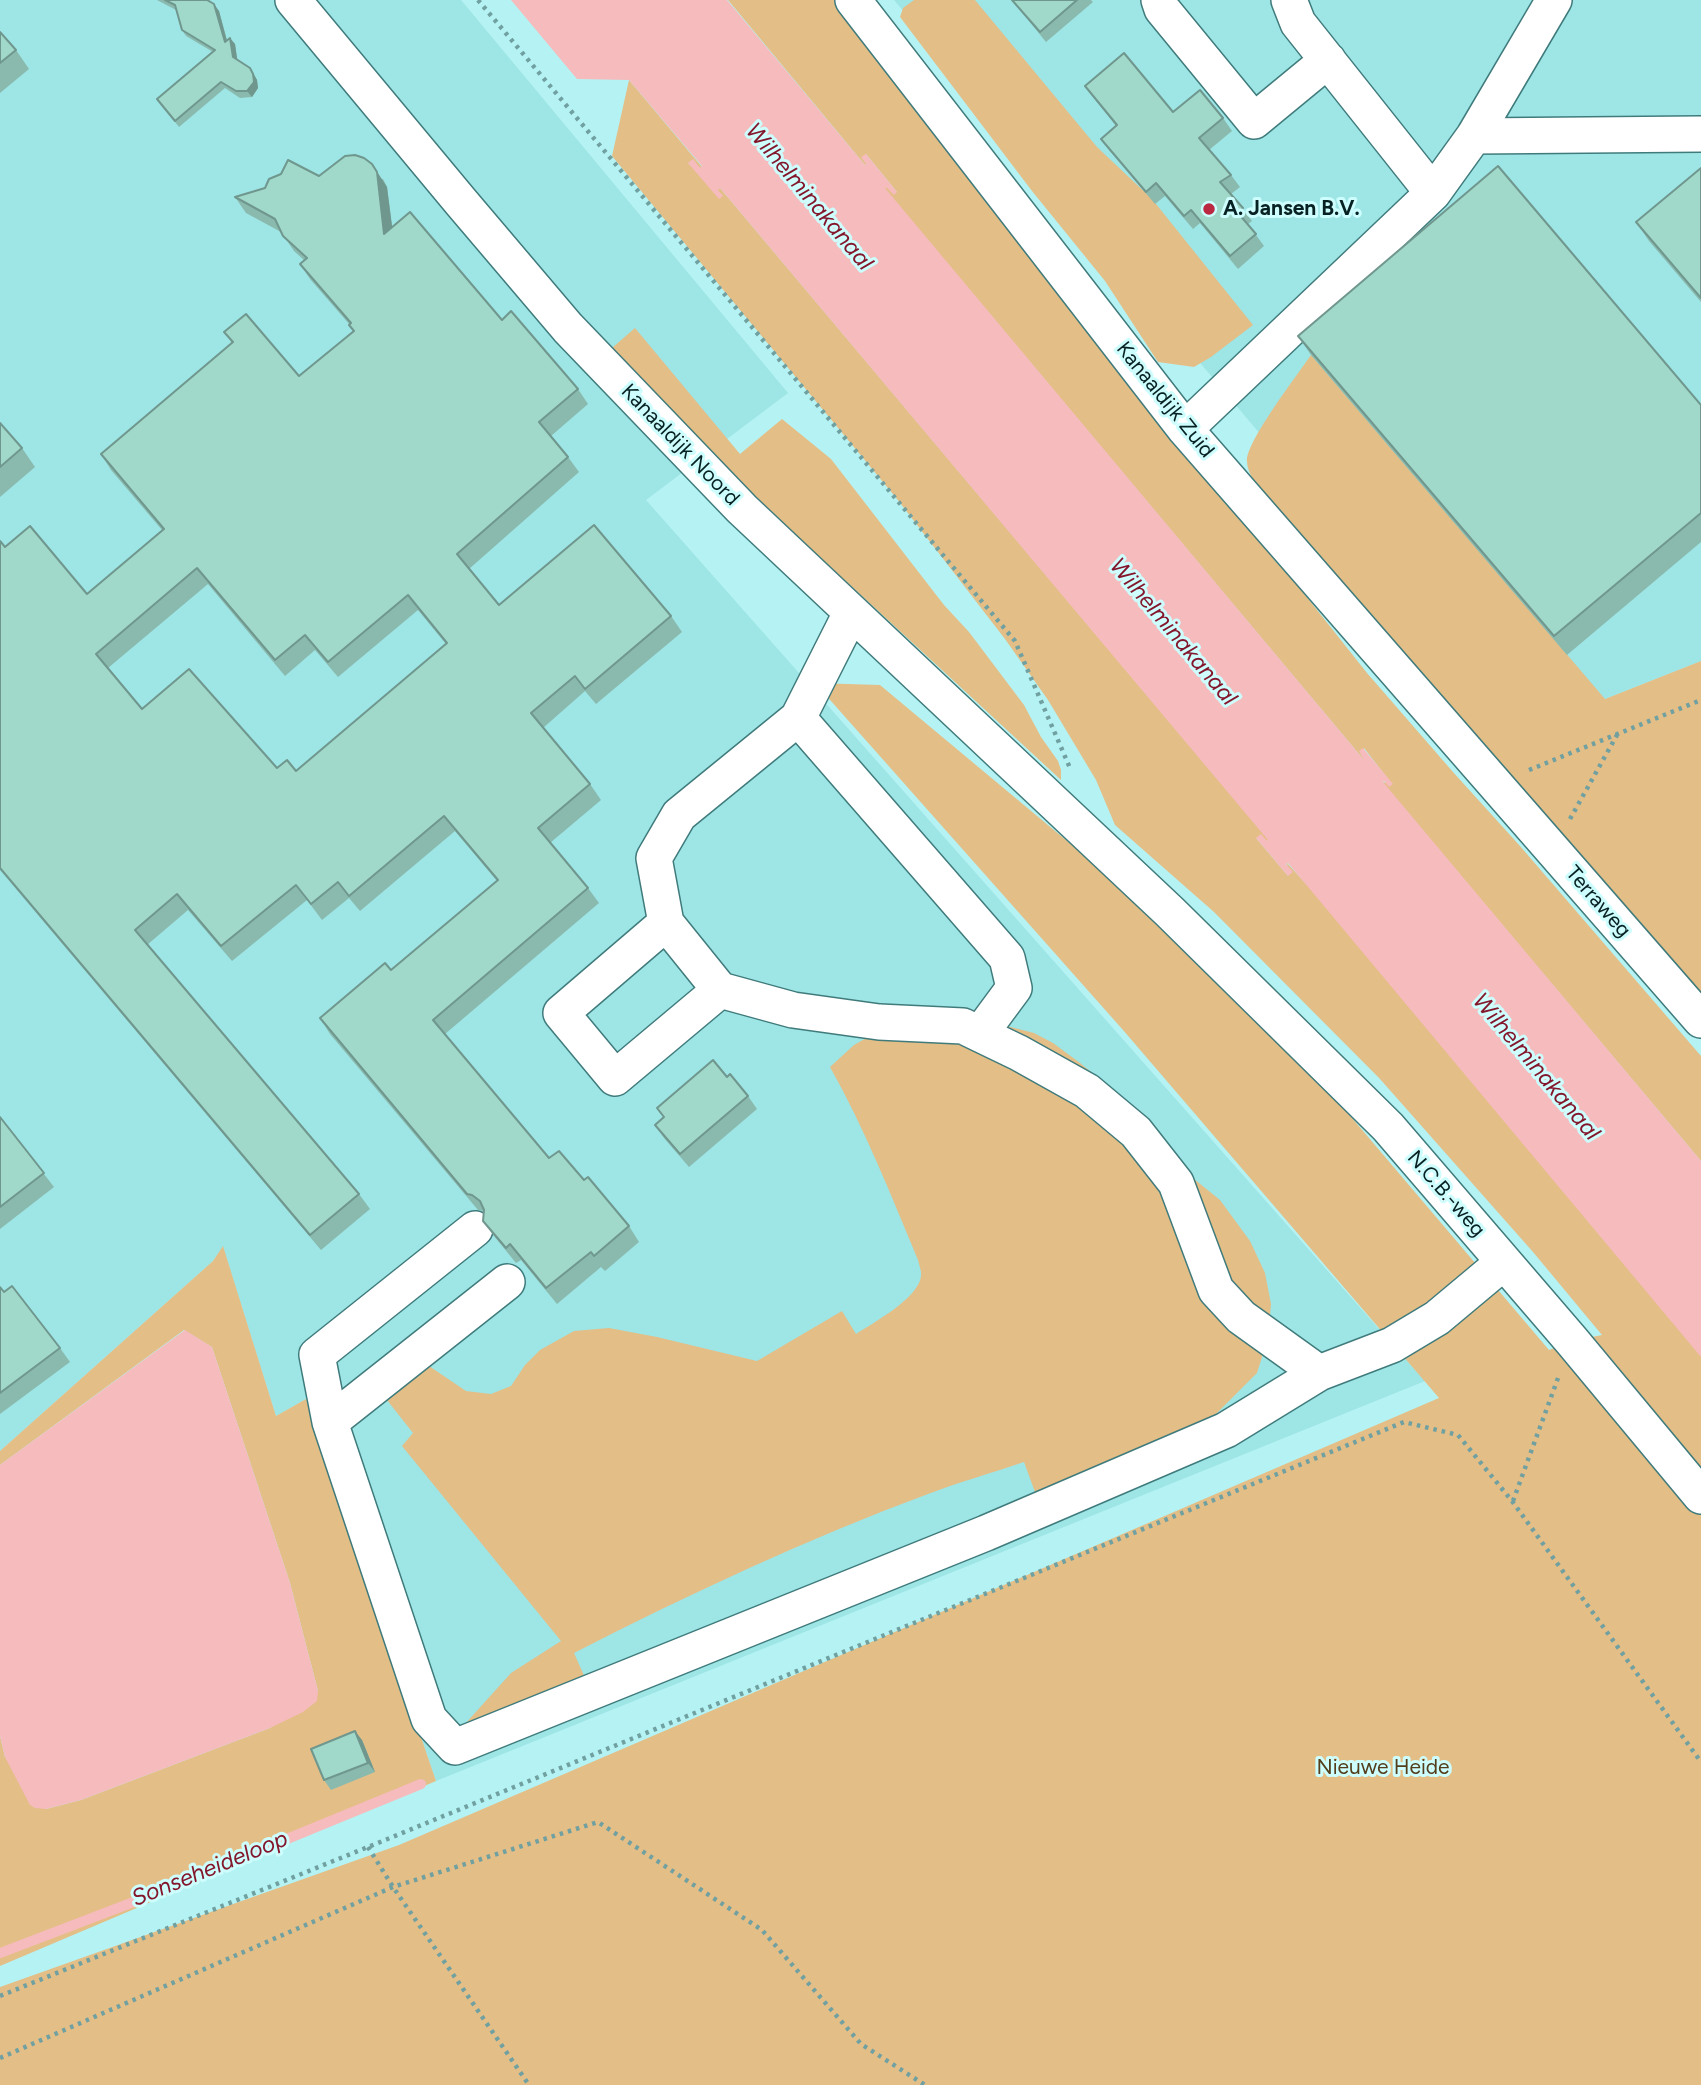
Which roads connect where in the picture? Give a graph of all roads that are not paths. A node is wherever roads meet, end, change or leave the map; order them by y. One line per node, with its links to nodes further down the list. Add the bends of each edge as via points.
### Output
1 (293, 0): 11 (street, Kanaaldijk Noord, via 568,327 742,509)
2 (853, 0): 10 (street, Kanaaldijk Zuid)
3 (1158, 0): 6 (street, via 1254,121)
4 (1289, 0): 6 (street, via 1298,23)
5 (1554, 0): 8 (street)
6 (1328, 60): 9 (street)
7 (1701, 134): 8 (street)
8 (1474, 136): 9 (street)
9 (1433, 193): 10 (street)
10 (1185, 429): 13 (street, Kanaaldijk Zuid)
11 (851, 613): 12 (street); 14 (street, Kanaaldijk Noord)
12 (798, 718): 15 (street, via 679,815 654,858); 18 (street, via 1007,958 1014,988)
13 (1496, 784): 17 (street, Terraweg)
14 (1170, 912): 20 (street, N.C.B.-weg, via 1388,1126)
15 (666, 923): 16 (street); 16 (street, via 561,1013 615,1078)
16 (720, 990): 18 (street, via 793,1010 879,1022 963,1026)
17 (1701, 1020)
18 (980, 1034): 22 (street, via 1087,1091 1136,1132 1176,1183 1216,1290 1241,1317)
19 (475, 1229): 23 (street, via 317,1355)
20 (1504, 1262): 22 (street, via 1437,1318 1392,1345); 24 (street, N.C.B.-weg)
21 (507, 1282): 23 (street)
22 (1319, 1373): 23 (street, via 1226,1430 999,1528 455,1747 429,1719)
23 (330, 1422)
24 (1701, 1496)

